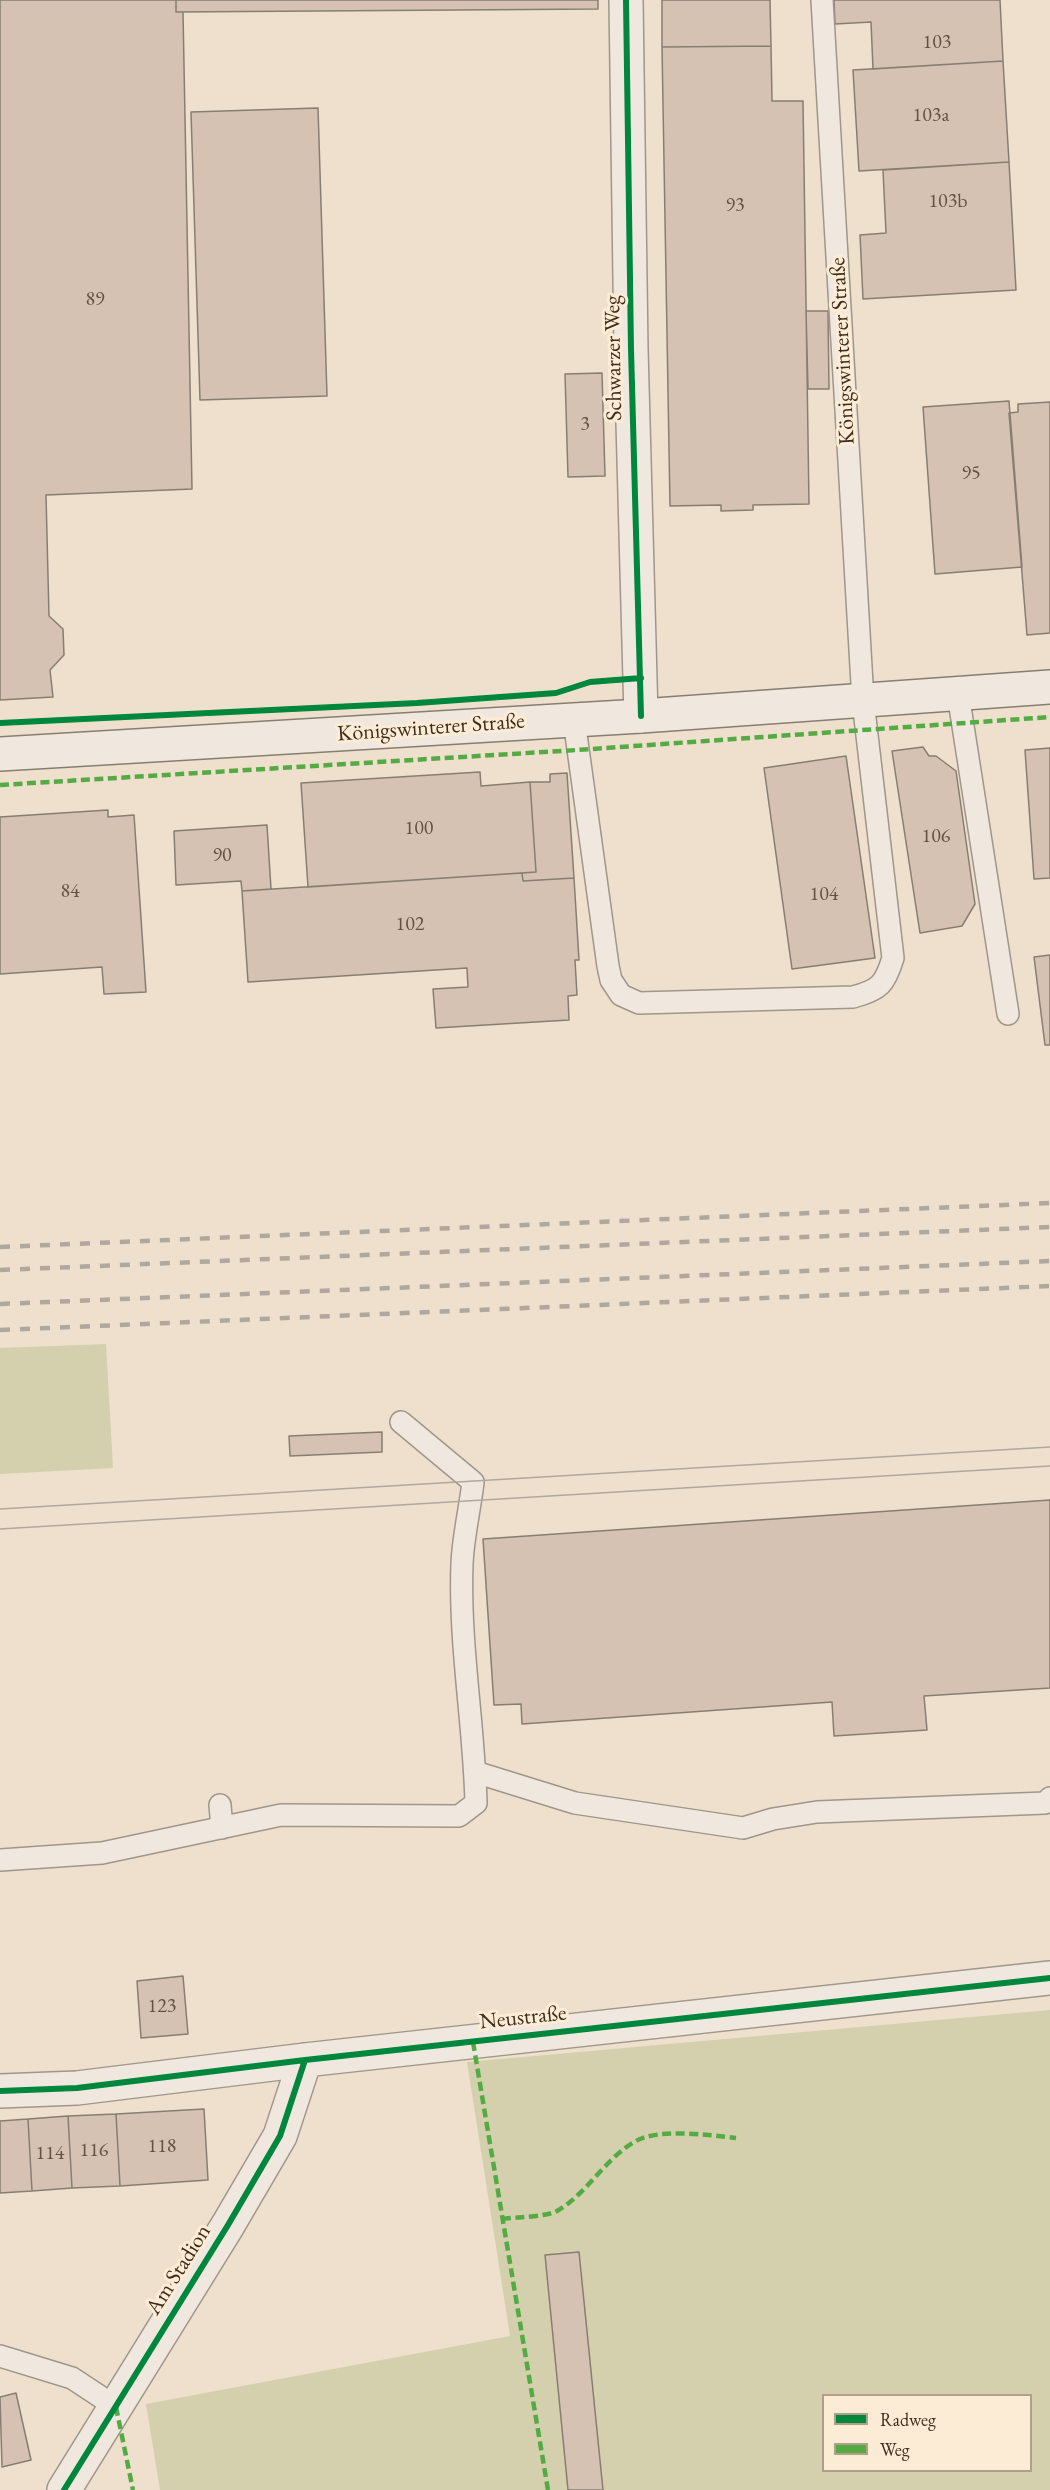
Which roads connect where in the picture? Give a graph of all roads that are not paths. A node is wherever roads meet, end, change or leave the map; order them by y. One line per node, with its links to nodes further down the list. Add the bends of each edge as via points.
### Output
1 (626, 0): 6 (street, Schwarzer Weg)
2 (822, 0): 5 (lane, Königswinterer Straße)
3 (1050, 687): 4 (street, Königswinterer Straße)
4 (958, 694): 5 (street, Königswinterer Straße); 9 (lane)
5 (863, 701): 6 (street, Königswinterer Straße); 7 (lane, via 893,958 887,976 875,991 853,998 639,1003 621,995 608,966)
6 (641, 716): 7 (street, Königswinterer Straße)
7 (574, 720): 8 (street, Königswinterer Straße)
8 (0, 754)
9 (1008, 1014)
10 (400, 1422): 11 (lane, via 473,1482 462,1562 463,1633)
11 (475, 1772): 12 (lane, via 575,1803 743,1828 817,1812 1045,1803); 14 (lane, via 476,1803 459,1816 281,1815)
12 (1050, 1798)
13 (220, 1805): 14 (lane)
14 (222, 1828): 15 (lane, via 102,1854)
15 (0, 1860)
16 (1050, 1978): 17 (street, Neustraße)
17 (305, 2060): 18 (street, Neustraße, via 77,2088); 20 (street, Am Stadion, via 280,2136)
18 (0, 2091)
19 (0, 2356): 20 (lane, via 72,2378)
20 (116, 2407): 21 (street, Am Stadion)
21 (64, 2490)

